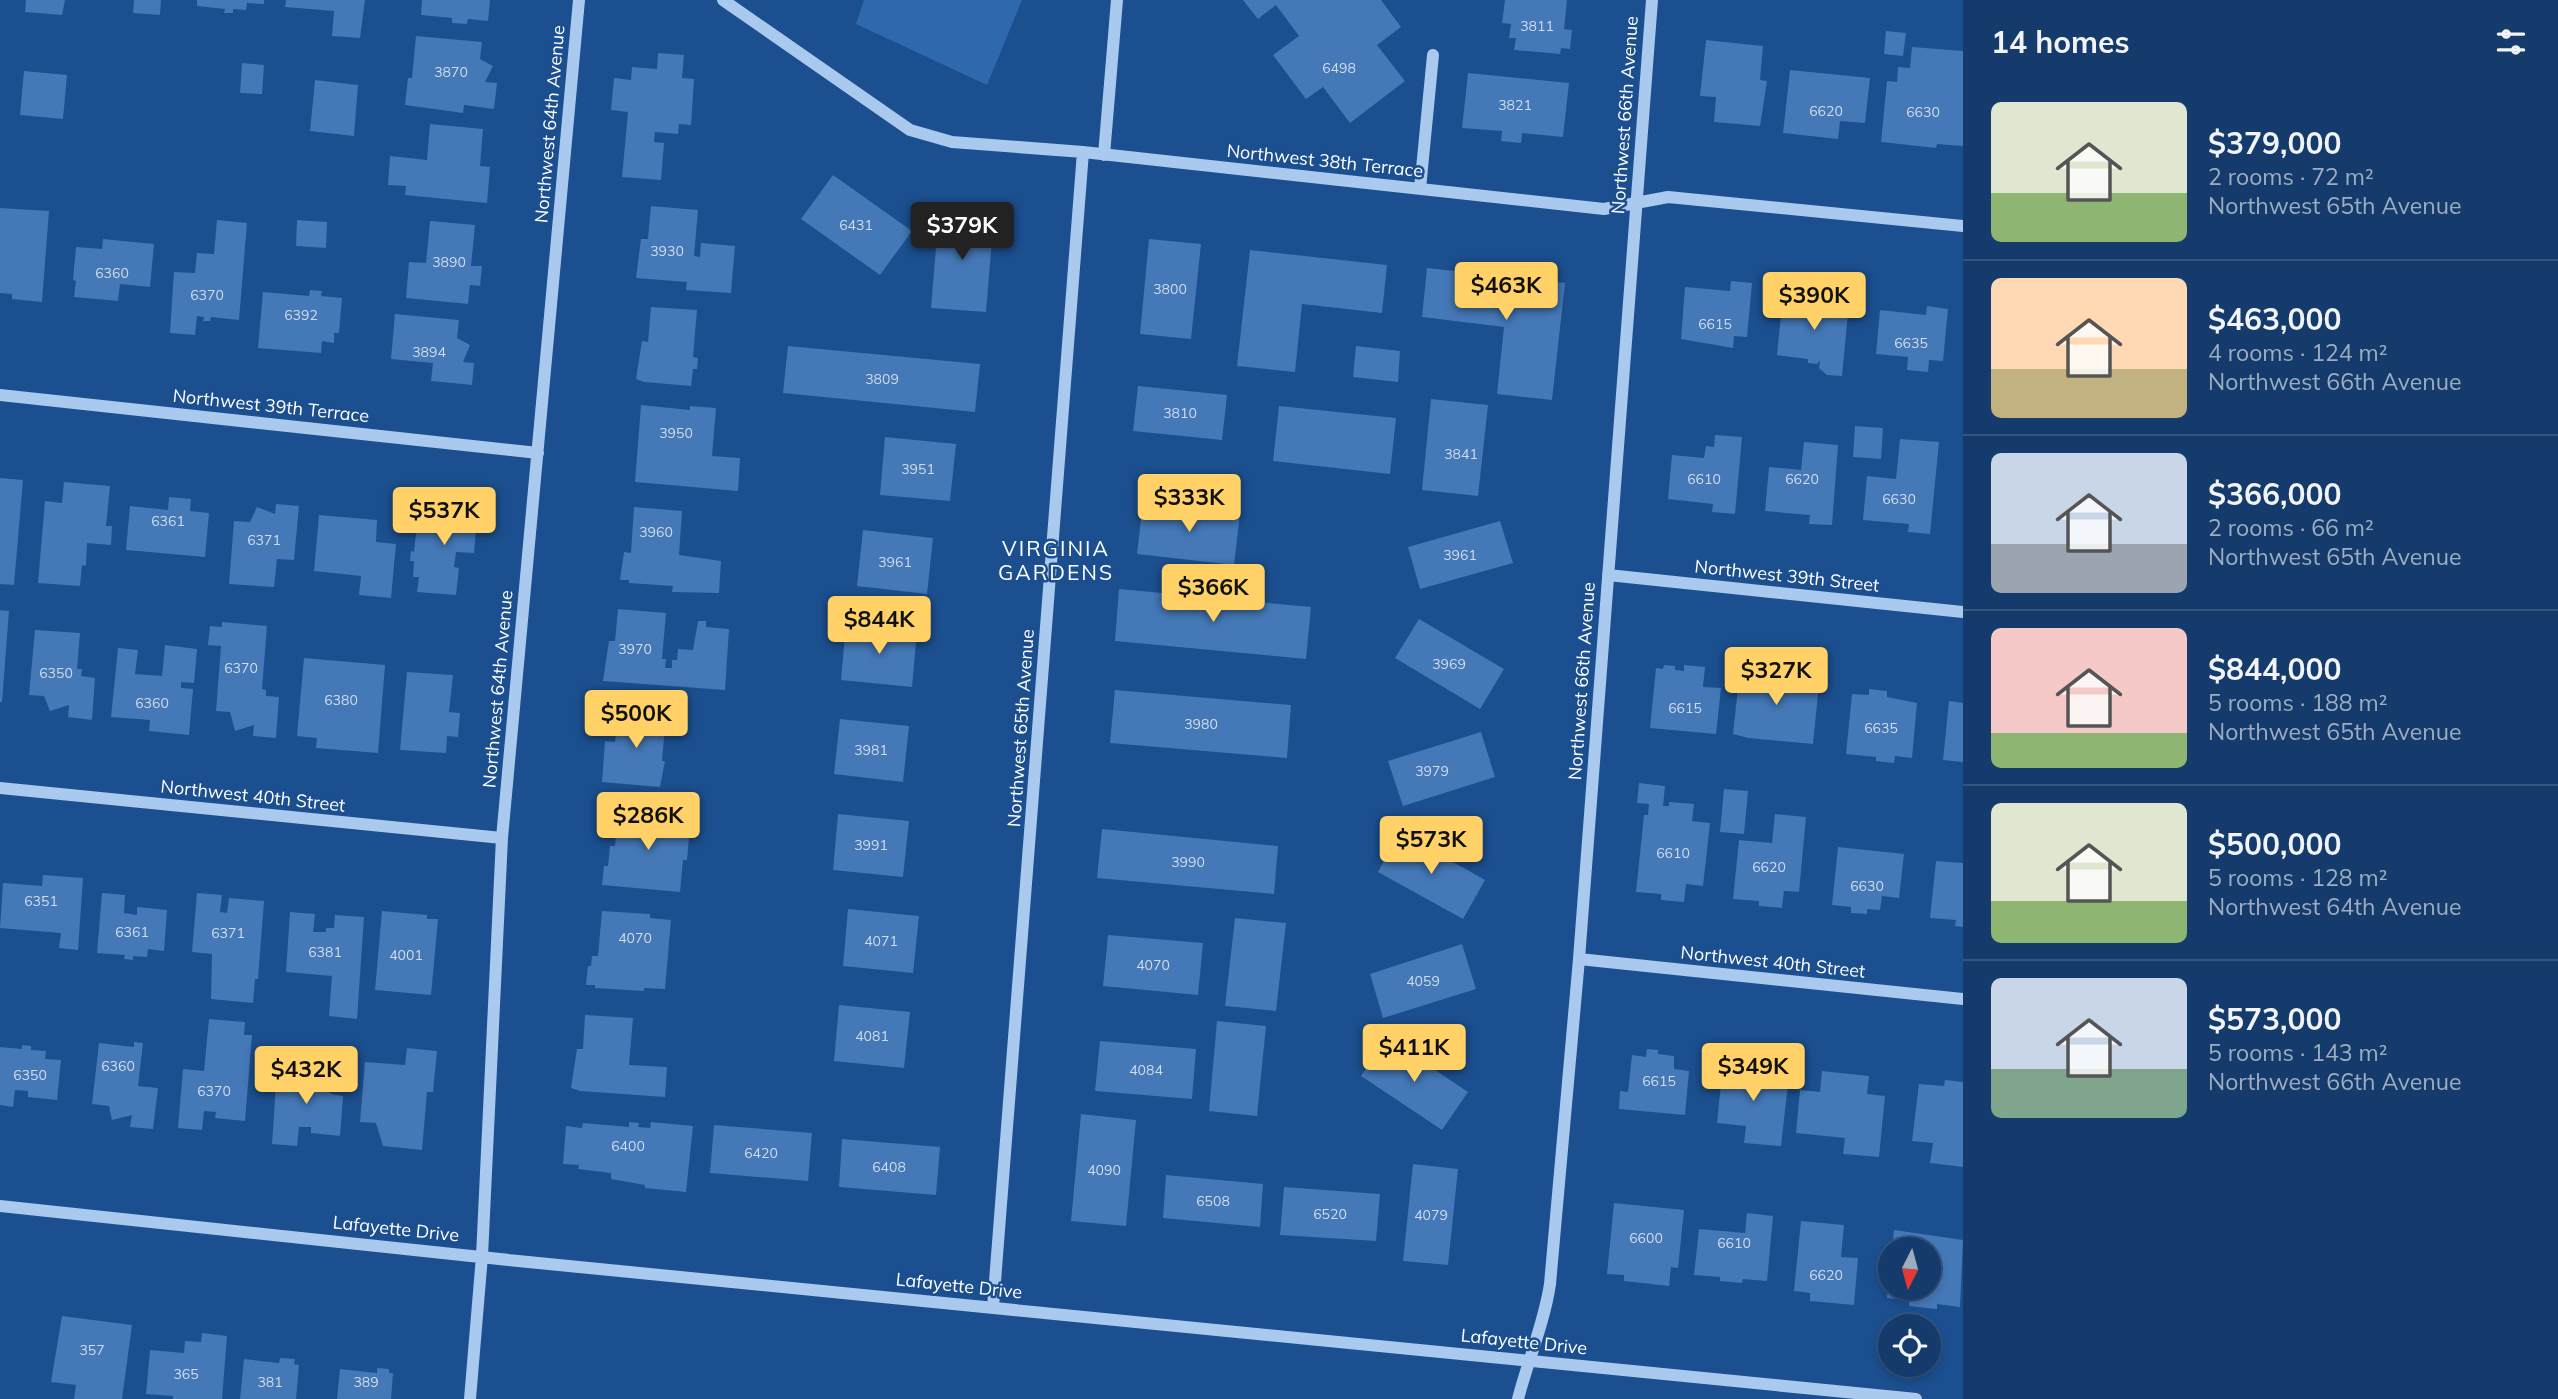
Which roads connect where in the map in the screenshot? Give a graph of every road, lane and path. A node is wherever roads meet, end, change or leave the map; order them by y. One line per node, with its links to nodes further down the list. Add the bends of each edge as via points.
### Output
1 (579, 0): 12 (street, Northwest 64th Avenue)
2 (723, 0): 6 (street, Northwest 38th Terrace, via 910,130 952,142)
3 (1117, 0): 7 (street)
4 (1652, 0): 9 (street, Northwest 66th Avenue)
5 (1433, 55): 8 (street)
6 (1083, 152): 7 (street, Northwest 38th Terrace); 21 (street, Northwest 65th Avenue)
7 (1104, 155): 8 (street, Northwest 38th Terrace)
8 (1420, 189): 9 (street, Northwest 38th Terrace, via 1604,209)
9 (1636, 203): 10 (street, Northwest 38th Terrace, via 1668,197); 13 (street, Northwest 66th Avenue)
10 (1963, 226)
11 (0, 395): 12 (street, Northwest 39th Terrace)
12 (538, 453): 16 (street, Northwest 64th Avenue)
13 (1608, 575): 14 (street, Northwest 39th Street); 17 (street, Northwest 66th Avenue)
14 (1963, 612)
15 (0, 788): 16 (street, Northwest 40th Street)
16 (502, 838): 20 (street, Northwest 64th Avenue)
17 (1579, 959): 18 (street, Northwest 40th Street); 22 (street, Northwest 66th Avenue, via 1550,1284 1545,1314)
18 (1963, 999)
19 (0, 1206): 20 (street, Lafayette Drive)
20 (482, 1256): 21 (street, Lafayette Drive); 23 (street, Northwest 64th Avenue)
21 (993, 1307): 22 (street, Lafayette Drive)
22 (1528, 1360): 24 (street, Northwest 66th Avenue); 25 (street, Lafayette Drive)
23 (470, 1399)
24 (1518, 1399)
25 (1916, 1399)

